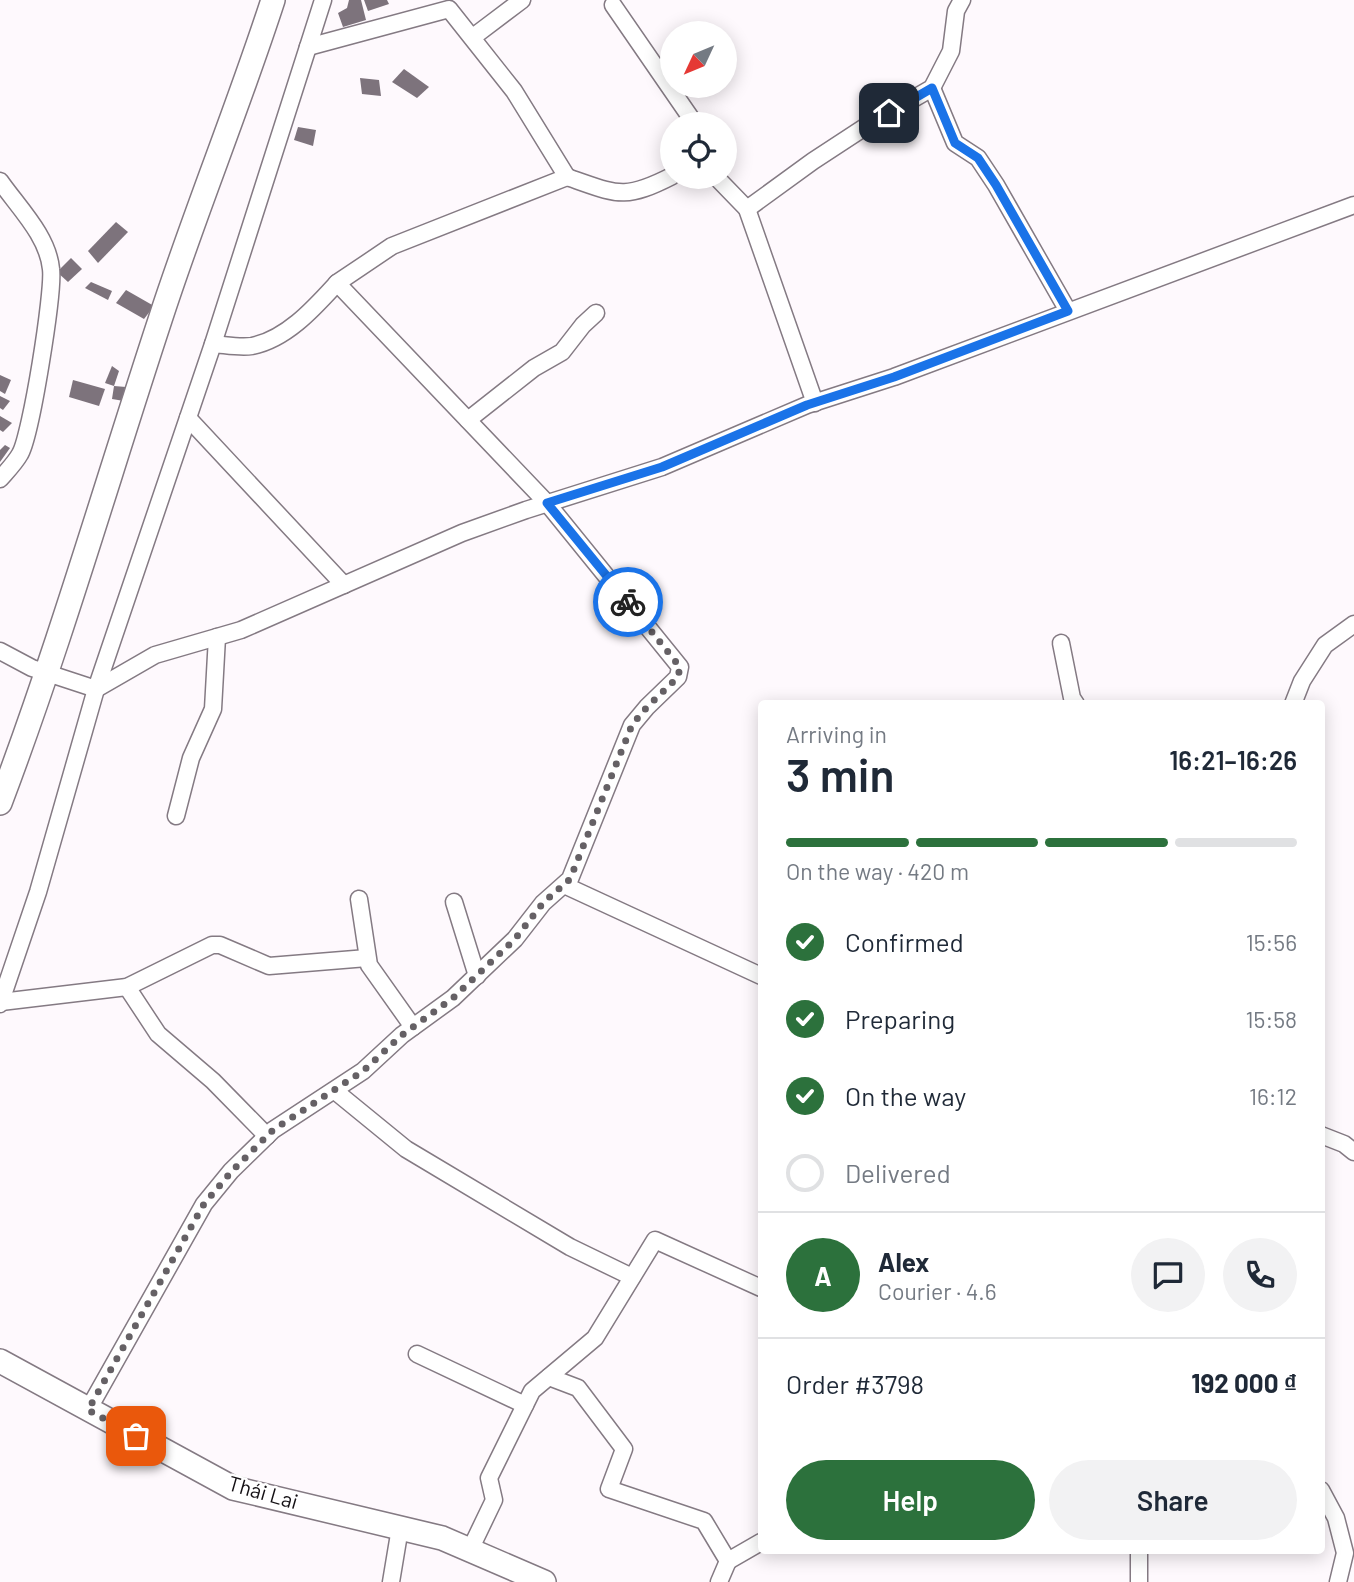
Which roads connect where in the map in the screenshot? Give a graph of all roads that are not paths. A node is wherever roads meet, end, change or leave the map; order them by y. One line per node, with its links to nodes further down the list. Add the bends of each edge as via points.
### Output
1 (273, 0): 30 (street, via 160,320)
2 (323, 0): 7 (street)
3 (522, 0): 6 (street)
4 (962, 0): 8 (street, via 956,11 951,51)
5 (613, 5): 9 (street)
6 (473, 37): 7 (street, via 449,9); 10 (street, via 514,91)
7 (308, 47): 19 (street)
8 (932, 88): 15 (street, via 813,160); 17 (street, via 955,143 978,158)
9 (687, 112)
10 (567, 177): 12 (street, via 626,194); 16 (street, via 391,246)
11 (0, 181): 23 (street, via 42,239 51,268 31,417 21,453)
12 (660, 182)
13 (728, 189): 15 (street)
14 (1354, 205): 17 (street)
15 (747, 209): 20 (street)
16 (337, 283): 19 (street, via 279,335 240,347); 22 (street)
17 (1068, 311): 20 (street)
18 (596, 313): 22 (street, via 562,352)
19 (213, 344): 21 (street)
20 (815, 402): 24 (street, via 662,467)
21 (188, 418): 25 (street); 31 (street)
22 (468, 420): 24 (street)
23 (0, 480)
24 (547, 503): 25 (street, via 462,533); 36 (street, via 680,667 678,677 632,725)
25 (344, 585): 27 (street)
26 (1354, 624): 33 (street, via 1325,645)
27 (217, 637): 31 (street, via 155,655); 35 (street, via 213,709 191,758)
28 (1061, 643): 32 (street)
29 (0, 652): 30 (street)
30 (48, 673): 31 (street); 34 (street)
31 (96, 689): 43 (street, via 38,892)
32 (1073, 700)
33 (1295, 700)
34 (0, 803)
35 (176, 816)
36 (564, 885): 40 (street); 41 (street)
37 (359, 900): 39 (street)
38 (454, 902): 41 (street)
39 (367, 958): 42 (street, via 269,966 212,944); 44 (street)
40 (758, 975)
41 (477, 976): 44 (street)
42 (127, 987): 43 (street); 46 (street, via 158,1034)
43 (0, 1003)
44 (413, 1027): 45 (street)
45 (335, 1091): 46 (street); 49 (street, via 406,1149 570,1247)
46 (267, 1136): 55 (street, via 204,1204)
47 (1325, 1137): 48 (street)
48 (1354, 1152)
49 (632, 1277): 50 (street, via 655,1240); 53 (street, via 595,1338)
50 (758, 1287)
51 (417, 1354): 54 (street)
52 (0, 1361): 55 (street, Thái Lai)
53 (549, 1377): 54 (street, via 532,1391); 61 (street, via 578,1388 624,1450 608,1489 704,1521)
54 (525, 1405): 59 (street, via 489,1478 494,1500)
55 (88, 1410): 57 (street, Thái Lai, via 233,1488)
56 (1325, 1497): 66 (street, via 1345,1553)
57 (400, 1528): 59 (street, Thái Lai); 63 (street)
58 (758, 1544): 61 (street)
59 (470, 1550): 62 (street, Thái Lai)
60 (1139, 1554): 65 (street)
61 (728, 1561): 64 (street)
62 (539, 1581)
63 (391, 1582)
64 (719, 1582)
65 (1139, 1582)
66 (1338, 1582)

